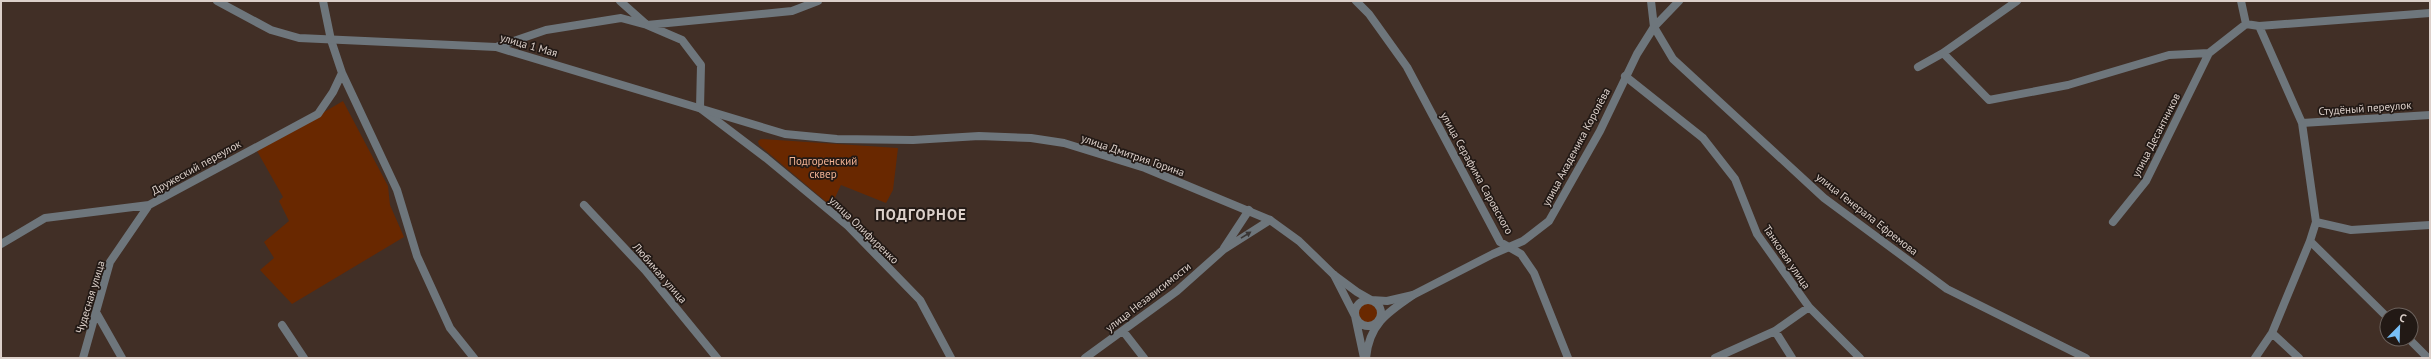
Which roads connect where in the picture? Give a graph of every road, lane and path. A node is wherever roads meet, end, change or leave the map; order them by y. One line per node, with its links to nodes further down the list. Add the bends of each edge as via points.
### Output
1 (217, 1): 15 (street, улица 1 Мая, via 270,30 299,38)
2 (323, 1): 15 (street)
3 (620, 1): 12 (street)
4 (818, 1): 12 (street, via 792,11)
5 (1356, 1): 35 (street, улица Серафима Саровского, via 1369,14 1407,66 1500,242)
6 (1651, 1): 14 (street, улица Генерала Ефремова)
7 (1679, 1): 14 (street, улица Академика Королёва)
8 (2017, 1): 17 (street)
9 (2241, 1): 11 (street)
10 (2430, 13): 13 (street)
11 (2246, 24): 13 (street); 18 (street)
12 (647, 25): 16 (street, via 621,18 546,30); 22 (street, via 682,40 701,65)
13 (2259, 26): 24 (street)
14 (1654, 27): 21 (street, улица Академика Королёва); 63 (street, улица Генерала Ефремова, via 1673,59 1824,198 1948,289)
15 (331, 40): 16 (street, улица 1 Мая); 20 (street)
16 (496, 46): 22 (street, улица 1 Мая)
17 (1943, 53): 18 (street, via 1989,100 2068,85 2169,55); 19 (street)
18 (2209, 53): 30 (street, улица Десантников, via 2146,181)
19 (1918, 67)
20 (342, 73): 26 (street, Дружеский переулок, via 318,114); 53 (street, via 397,190 417,256 450,328)
21 (1625, 76): 35 (street, улица Академика Королёва, via 1600,131 1558,208 1549,221 1537,231); 40 (street, Танковая улица, via 1703,138 1735,179 1757,234)
22 (700, 108): 25 (street, улица 1 Мая, via 758,128); 55 (street, улица Олифиренко, via 766,158 848,226 920,300)
23 (2430, 115): 24 (street, Студёный переулок)
24 (2302, 123): 31 (street)
25 (785, 134): 28 (street, улица Дмитрия Горина, via 913,140 1031,138 1064,143 1145,168)
26 (149, 205): 34 (street, Дружеский переулок, via 45,218); 42 (street, Чудесная улица, via 110,262)
27 (584, 205): 54 (street, Любимая улица, via 645,270)
28 (1249, 210): 29 (street, улица Дмитрия Горина); 36 (street)
29 (1270, 220): 36 (street, one-way to 29); 37 (street, улица Дмитрия Горина, via 1299,241)
30 (2113, 222)
31 (2316, 222): 32 (street, via 2351,230); 33 (street)
32 (2430, 225)
33 (2310, 241): 41 (street); 48 (street)
34 (1, 244)
35 (1510, 246): 38 (street, улица Академика Королёва); 59 (street, улица Серафима Саровского, via 1521,254 1534,273)
36 (1223, 250): 46 (street, улица Независимости, via 1177,291)
37 (1334, 274): 39 (street); 43 (street, улица Дмитрия Горина)
38 (1413, 295): 39 (street, улица Академика Королёва, via 1394,301); 44 (street)
39 (1371, 300): 43 (street, via 1358,304); 44 (street, via 1380,308)
40 (1809, 307): 47 (street); 62 (street, Танковая улица)
41 (2379, 309)
42 (97, 314): 50 (street, Чудесная улица); 51 (street)
43 (1355, 316): 44 (street, via 1359,323 1367,326); 58 (street, улица Дмитрия Горина)
44 (1379, 321): 58 (street)
45 (282, 325): 52 (street)
46 (1123, 331): 56 (street, улица Независимости); 57 (street)
47 (1775, 331): 60 (street); 61 (street)
48 (2272, 333): 64 (street); 65 (street)
49 (2417, 347): 66 (street)
50 (82, 358)
51 (122, 358)
52 (304, 358)
53 (474, 358)
54 (717, 358)
55 (951, 358)
56 (1085, 358)
57 (1144, 358)
58 (1365, 358)
59 (1568, 358)
60 (1715, 358)
61 (1792, 358)
62 (1860, 358)
63 (2086, 358)
64 (2255, 358)
65 (2299, 358)
66 (2428, 358)

